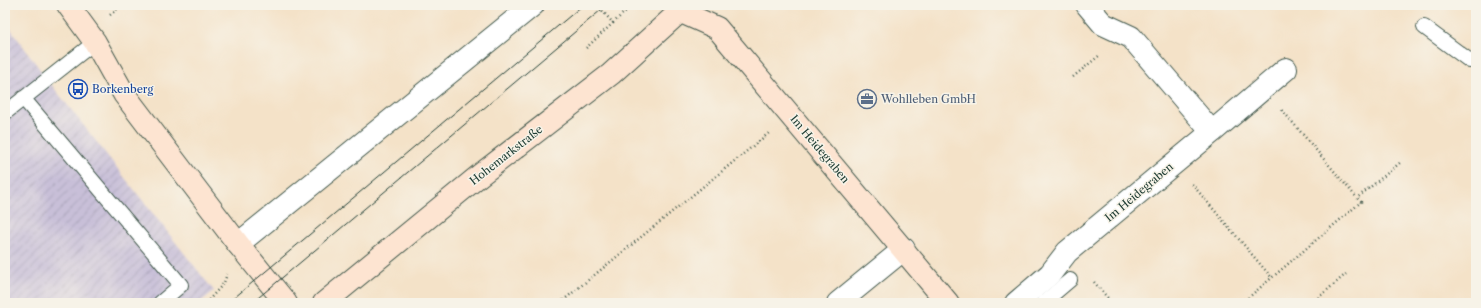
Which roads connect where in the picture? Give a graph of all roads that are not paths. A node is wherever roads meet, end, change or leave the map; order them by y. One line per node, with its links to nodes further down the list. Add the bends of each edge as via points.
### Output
1 (68, 5): 6 (street)
2 (533, 5): 12 (street)
3 (1087, 5): 11 (street, via 1102,24 1130,37)
4 (678, 7): 13 (street, Im Heidegraben, via 717,28); 17 (street, Hohemarkstraße, via 611,74 480,175)
5 (1424, 27): 7 (lane, via 1470,61)
6 (95, 42): 9 (lane); 12 (street, via 124,94)
7 (1476, 61)
8 (1286, 69): 11 (street, Im Heidegraben)
9 (23, 98): 10 (lane); 15 (lane, via 181,285)
10 (5, 112)
11 (1212, 132): 20 (street, Im Heidegraben, via 1067,252 1050,274)
12 (238, 244): 16 (street)
13 (904, 249): 18 (street); 19 (street, Im Heidegraben)
14 (1070, 280): 21 (lane)
15 (160, 303)
16 (286, 303)
17 (324, 303)
18 (838, 303)
19 (948, 303)
20 (1016, 303)
21 (1043, 303)

